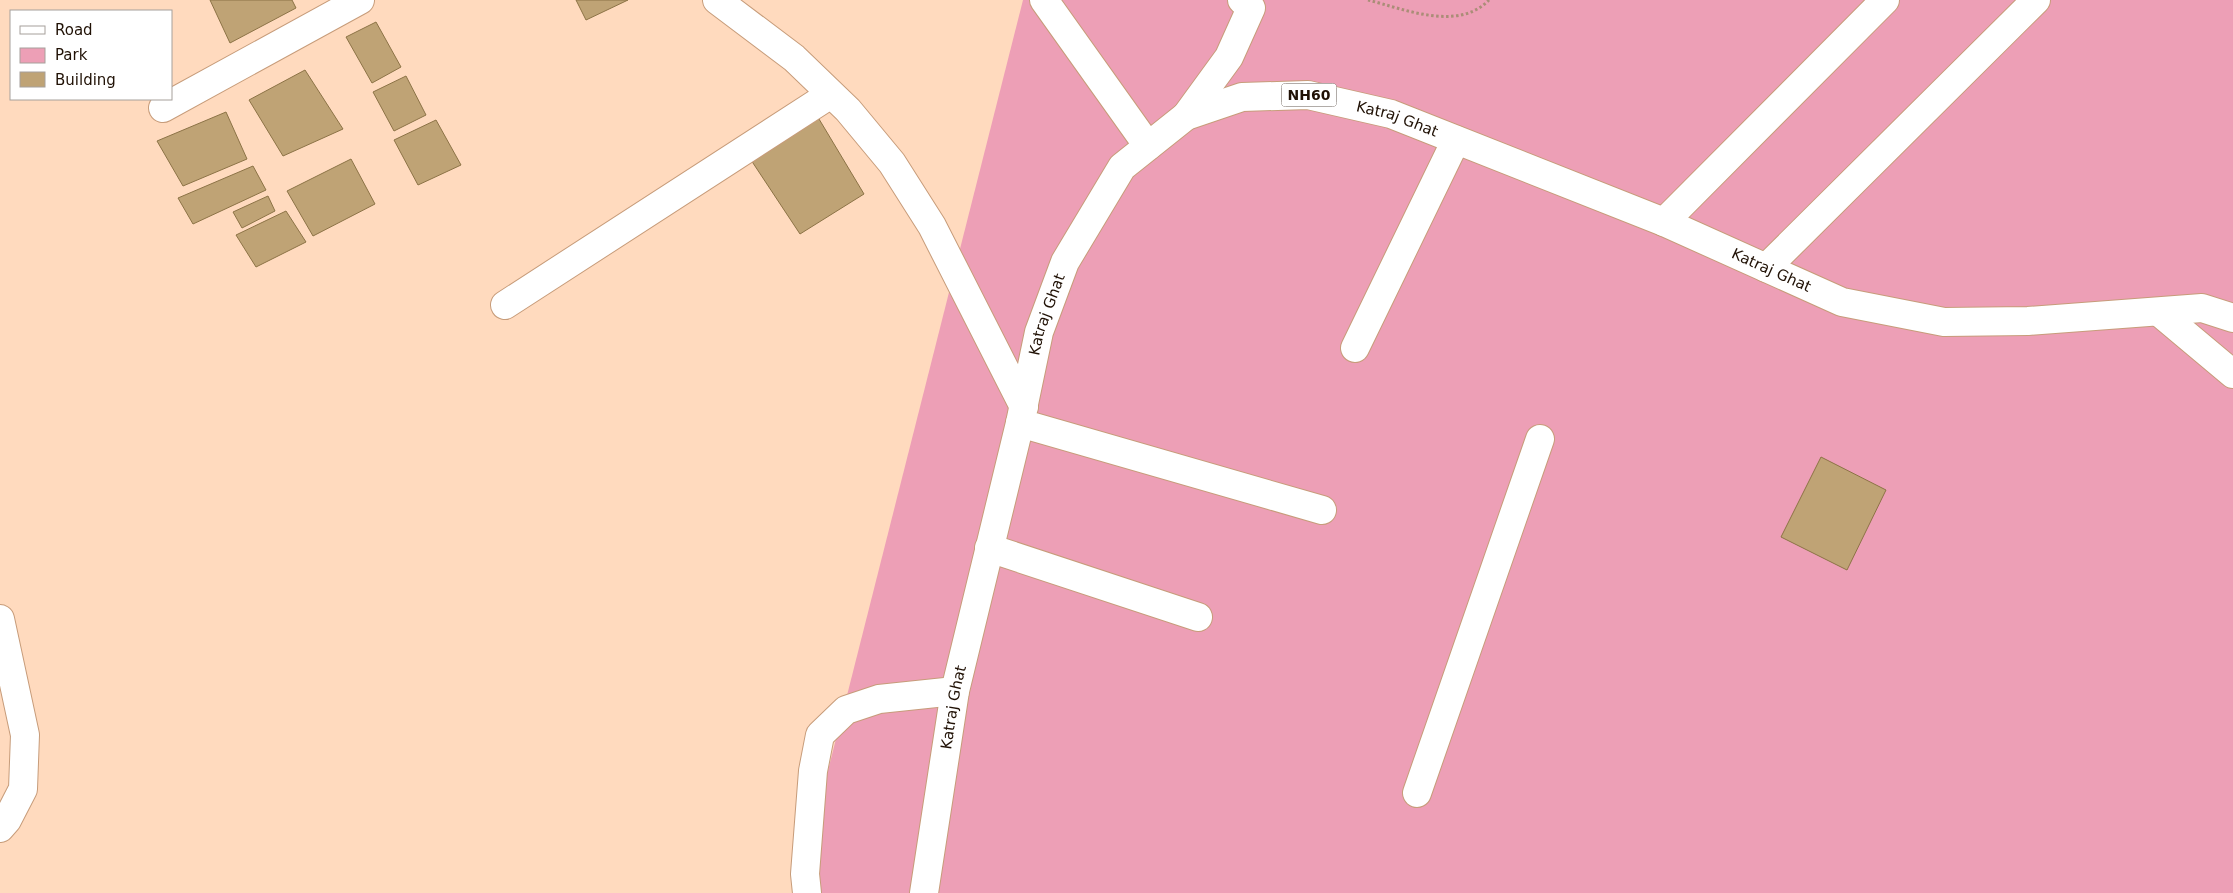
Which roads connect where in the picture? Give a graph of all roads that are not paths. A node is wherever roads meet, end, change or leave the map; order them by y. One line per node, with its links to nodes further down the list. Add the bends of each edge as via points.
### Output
1 (360, 0): 8 (main road)
2 (717, 0): 7 (main road, via 794,58)
3 (1044, 0): 11 (main road)
4 (1885, 0): 12 (main road)
5 (2036, 0): 13 (main road)
6 (1249, 3): 9 (main road, via 1229,56)
7 (831, 94): 14 (main road); 19 (main road, via 892,163 932,226)
8 (163, 108)
9 (1186, 116): 10 (main road, Katraj Ghat / NH60, via 1242,97 1308,95 1391,114); 11 (main road, Katraj Ghat / NH60)
10 (1456, 140): 12 (main road, Katraj Ghat / NH60); 17 (main road)
11 (1148, 146): 19 (main road, Katraj Ghat / NH60, via 1122,167 1065,262 1039,332)
12 (1664, 222): 13 (main road, Katraj Ghat / NH60)
13 (1766, 268): 15 (main road, Katraj Ghat / NH60, via 1842,302 1944,322 2028,321)
14 (505, 305)
15 (2159, 312): 16 (main road, Katraj Ghat / NH60, via 2202,308); 18 (main road)
16 (2233, 318)
17 (1355, 348)
18 (2233, 374)
19 (1022, 415): 21 (main road); 22 (main road, Katraj Ghat / NH60)
20 (1540, 439): 26 (main road)
21 (1322, 510)
22 (989, 548): 23 (main road); 25 (main road, Katraj Ghat / NH60)
23 (1198, 617)
24 (0, 619): 27 (main road, via 25,735 23,789)
25 (955, 691): 28 (main road, via 879,699 846,710 820,735 812,780 804,874); 29 (main road, Katraj Ghat / NH60)
26 (1416, 793)
27 (0, 828)
28 (807, 893)
29 (924, 893)

